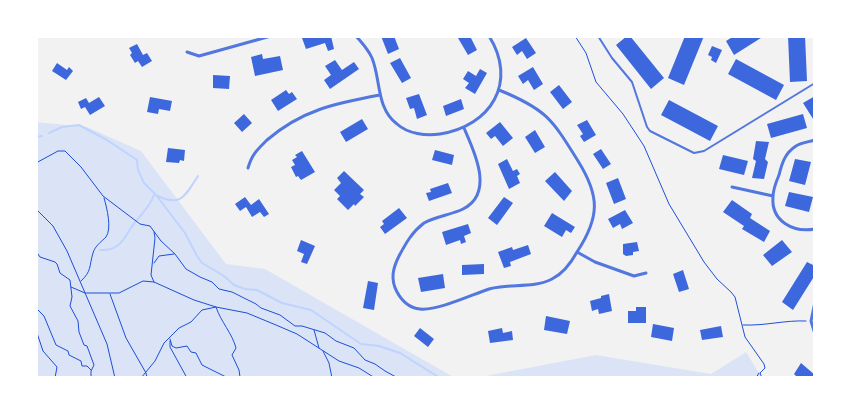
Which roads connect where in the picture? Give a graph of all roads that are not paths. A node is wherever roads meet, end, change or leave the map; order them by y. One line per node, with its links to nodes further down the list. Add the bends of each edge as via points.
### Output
1 (271, 36): 5 (street, via 199,56)
2 (356, 36): 8 (street, via 371,56)
3 (489, 36): 7 (street, via 500,60)
4 (598, 36): 6 (lane, via 632,82 647,128 694,153 704,151)
5 (187, 52)
6 (815, 83)
7 (499, 90): 9 (street, via 484,114); 15 (street, via 542,112 561,133 588,178 593,196 593,220 588,236)
8 (380, 95): 9 (street, via 393,121 413,132 433,135); 11 (street, via 343,102 304,115 256,150)
9 (464, 128): 15 (street, via 477,161 480,190 469,206 430,220 408,239 395,264 392,278 403,301 414,308 428,309 491,289 546,282 565,270)
10 (815, 140): 13 (street, via 797,145 787,154)
11 (248, 168)
12 (732, 187): 13 (street)
13 (773, 196): 14 (street, via 774,211 786,225 799,230)
14 (815, 229)
15 (577, 252): 16 (street, via 634,276)
16 (646, 273)
17 (815, 302): 18 (street, via 811,321)
18 (815, 334)

